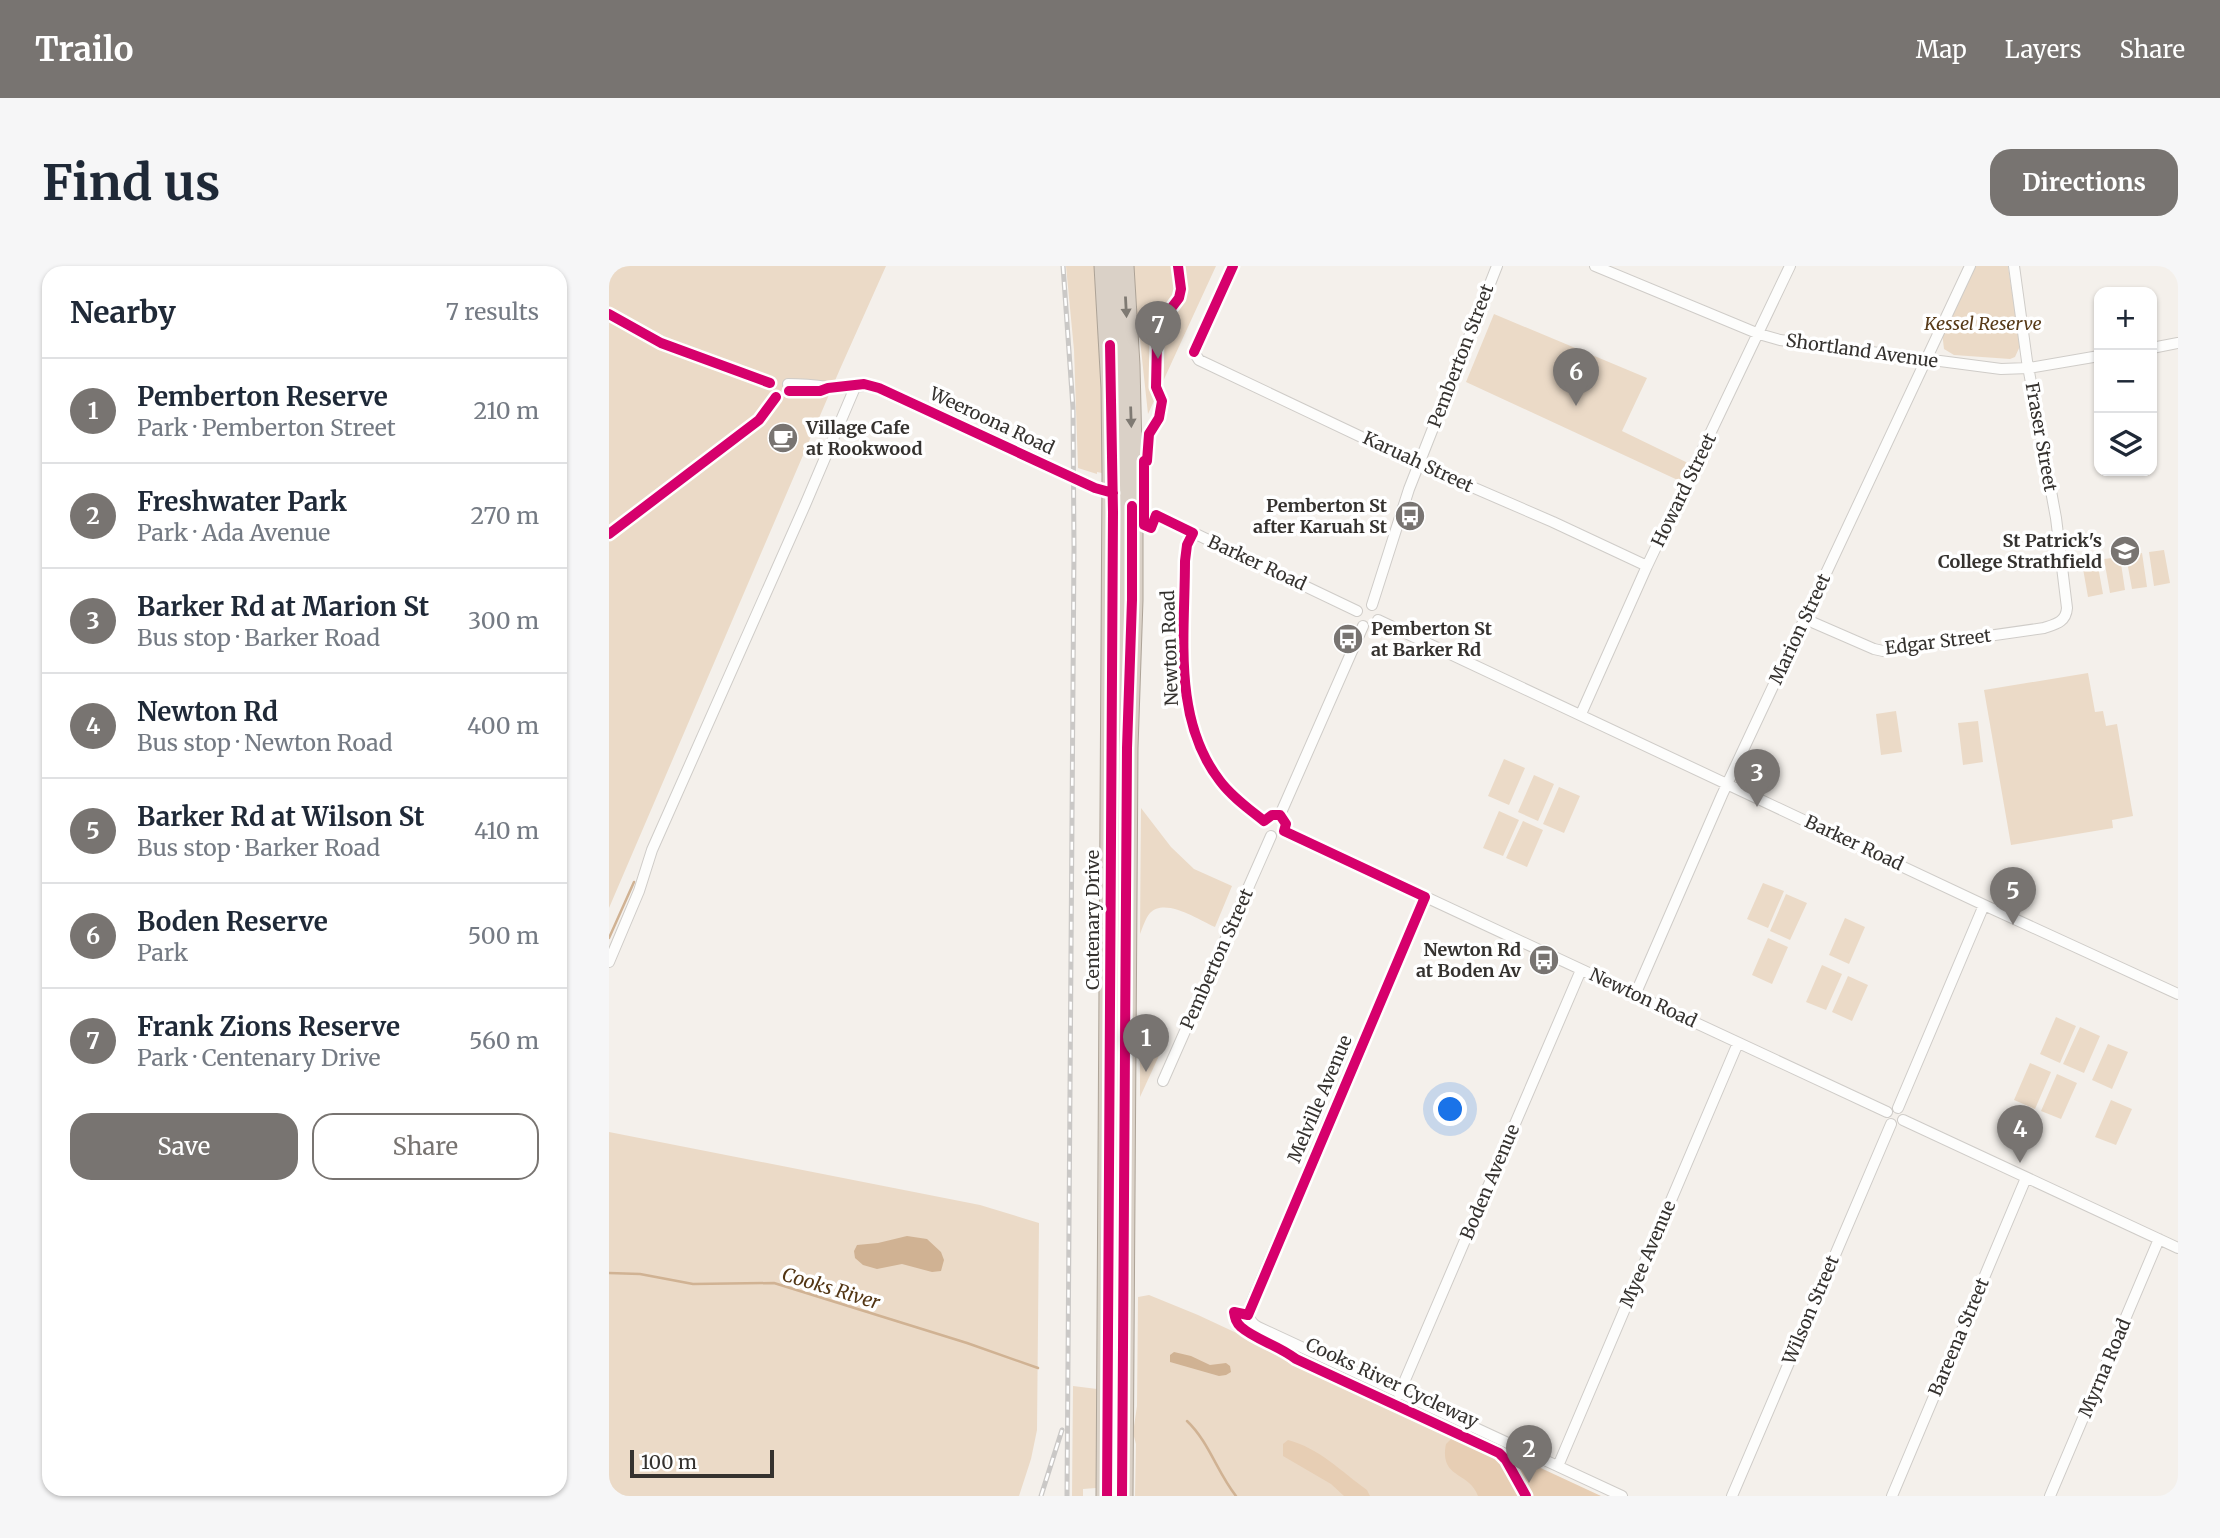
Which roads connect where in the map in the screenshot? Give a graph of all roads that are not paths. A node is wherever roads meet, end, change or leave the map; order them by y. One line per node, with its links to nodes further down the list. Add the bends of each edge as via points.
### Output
1 (1105, 266): 21 (highway, Centenary Drive)
2 (1123, 266): 21 (highway, Centenary Drive, one-way to 21, via 1129,365)
3 (1233, 266): 20 (street, Karuah Street, via 1195,352 1199,360)
4 (1497, 266): 20 (street, Pemberton Street)
5 (1595, 266): 10 (street, Shortland Avenue)
6 (1790, 266): 10 (street, Howard Street)
7 (1970, 266): 14 (street, Marion Street)
8 (2014, 266): 15 (street, Fraser Street)
9 (609, 314): 16 (street, via 661,343)
10 (1759, 334): 14 (street, Shortland Avenue); 25 (street, Howard Street)
11 (2178, 343): 12 (street)
12 (2157, 347)
13 (2094, 357): 15 (street, Shortland Avenue)
14 (1926, 360): 15 (street, Shortland Avenue); 29 (street, Marion Street)
15 (2029, 368): 27 (street, Fraser Street)
16 (770, 383): 18 (street, via 780,378); 19 (street)
17 (856, 385): 18 (street, Weeroona Road, via 820,391); 21 (street, Weeroona Road, bridge, via 879,387 1083,483); 40 (street, via 652,850)
18 (788, 388): 19 (street, via 783,397)
19 (776, 397): 24 (street, via 759,420)
20 (1419, 464): 25 (street, Karuah Street); 26 (street, Pemberton Street)
21 (1123, 494): 54 (highway, Centenary Drive)
22 (1156, 515): 23 (street, Barker Road)
23 (1193, 533): 28 (street, Barker Road); 35 (street, Newton Road, via 1185,561 1185,688 1191,722 1220,782)
24 (609, 534)
25 (1647, 566): 32 (street, Howard Street)
26 (1372, 606): 28 (street); 30 (street)
27 (2067, 608): 29 (street, Edgar Street, via 2061,622 2044,628 1883,651)
28 (1357, 611): 31 (street, via 1356,618)
29 (1805, 619): 33 (street, Marion Street)
30 (1378, 620): 31 (street); 32 (street, Barker Road)
31 (1363, 626): 34 (street)
32 (1581, 714): 33 (street, Barker Road)
33 (1728, 783): 39 (street, Barker Road); 43 (street, Marion Street)
34 (1280, 816): 35 (street); 36 (street, via 1286,824)
35 (1264, 821): 37 (street)
36 (1284, 831): 37 (street); 38 (street, Newton Road)
37 (1271, 836): 45 (street, Pemberton Street)
38 (1425, 897): 41 (street, Newton Road); 53 (street, Melville Avenue, via 1248,1315 1258,1327)
39 (1985, 905): 42 (street, Barker Road); 46 (street)
40 (609, 962)
41 (1581, 970): 43 (street, Newton Road); 53 (street, Boden Avenue)
42 (2178, 993)
43 (1635, 995): 44 (street, Newton Road)
44 (1738, 1043): 47 (street, Newton Road); 55 (street, Myee Avenue)
45 (1163, 1081)
46 (1898, 1108): 47 (street); 48 (street)
47 (1887, 1112): 49 (street)
48 (1903, 1120): 49 (street); 50 (street)
49 (1891, 1124): 59 (street, Wilson Street)
50 (2026, 1178): 51 (street); 60 (street, Bareena Street)
51 (2159, 1239): 52 (street); 61 (street, Myrna Road)
52 (2178, 1248)
53 (1399, 1394): 55 (street)
54 (1115, 1410): 56 (highway, Centenary Drive); 57 (highway, Centenary Drive)
55 (1557, 1466): 58 (street)
56 (1107, 1496)
57 (1122, 1496)
58 (1622, 1496)
59 (1732, 1496)
60 (1892, 1496)
61 (2050, 1496)

